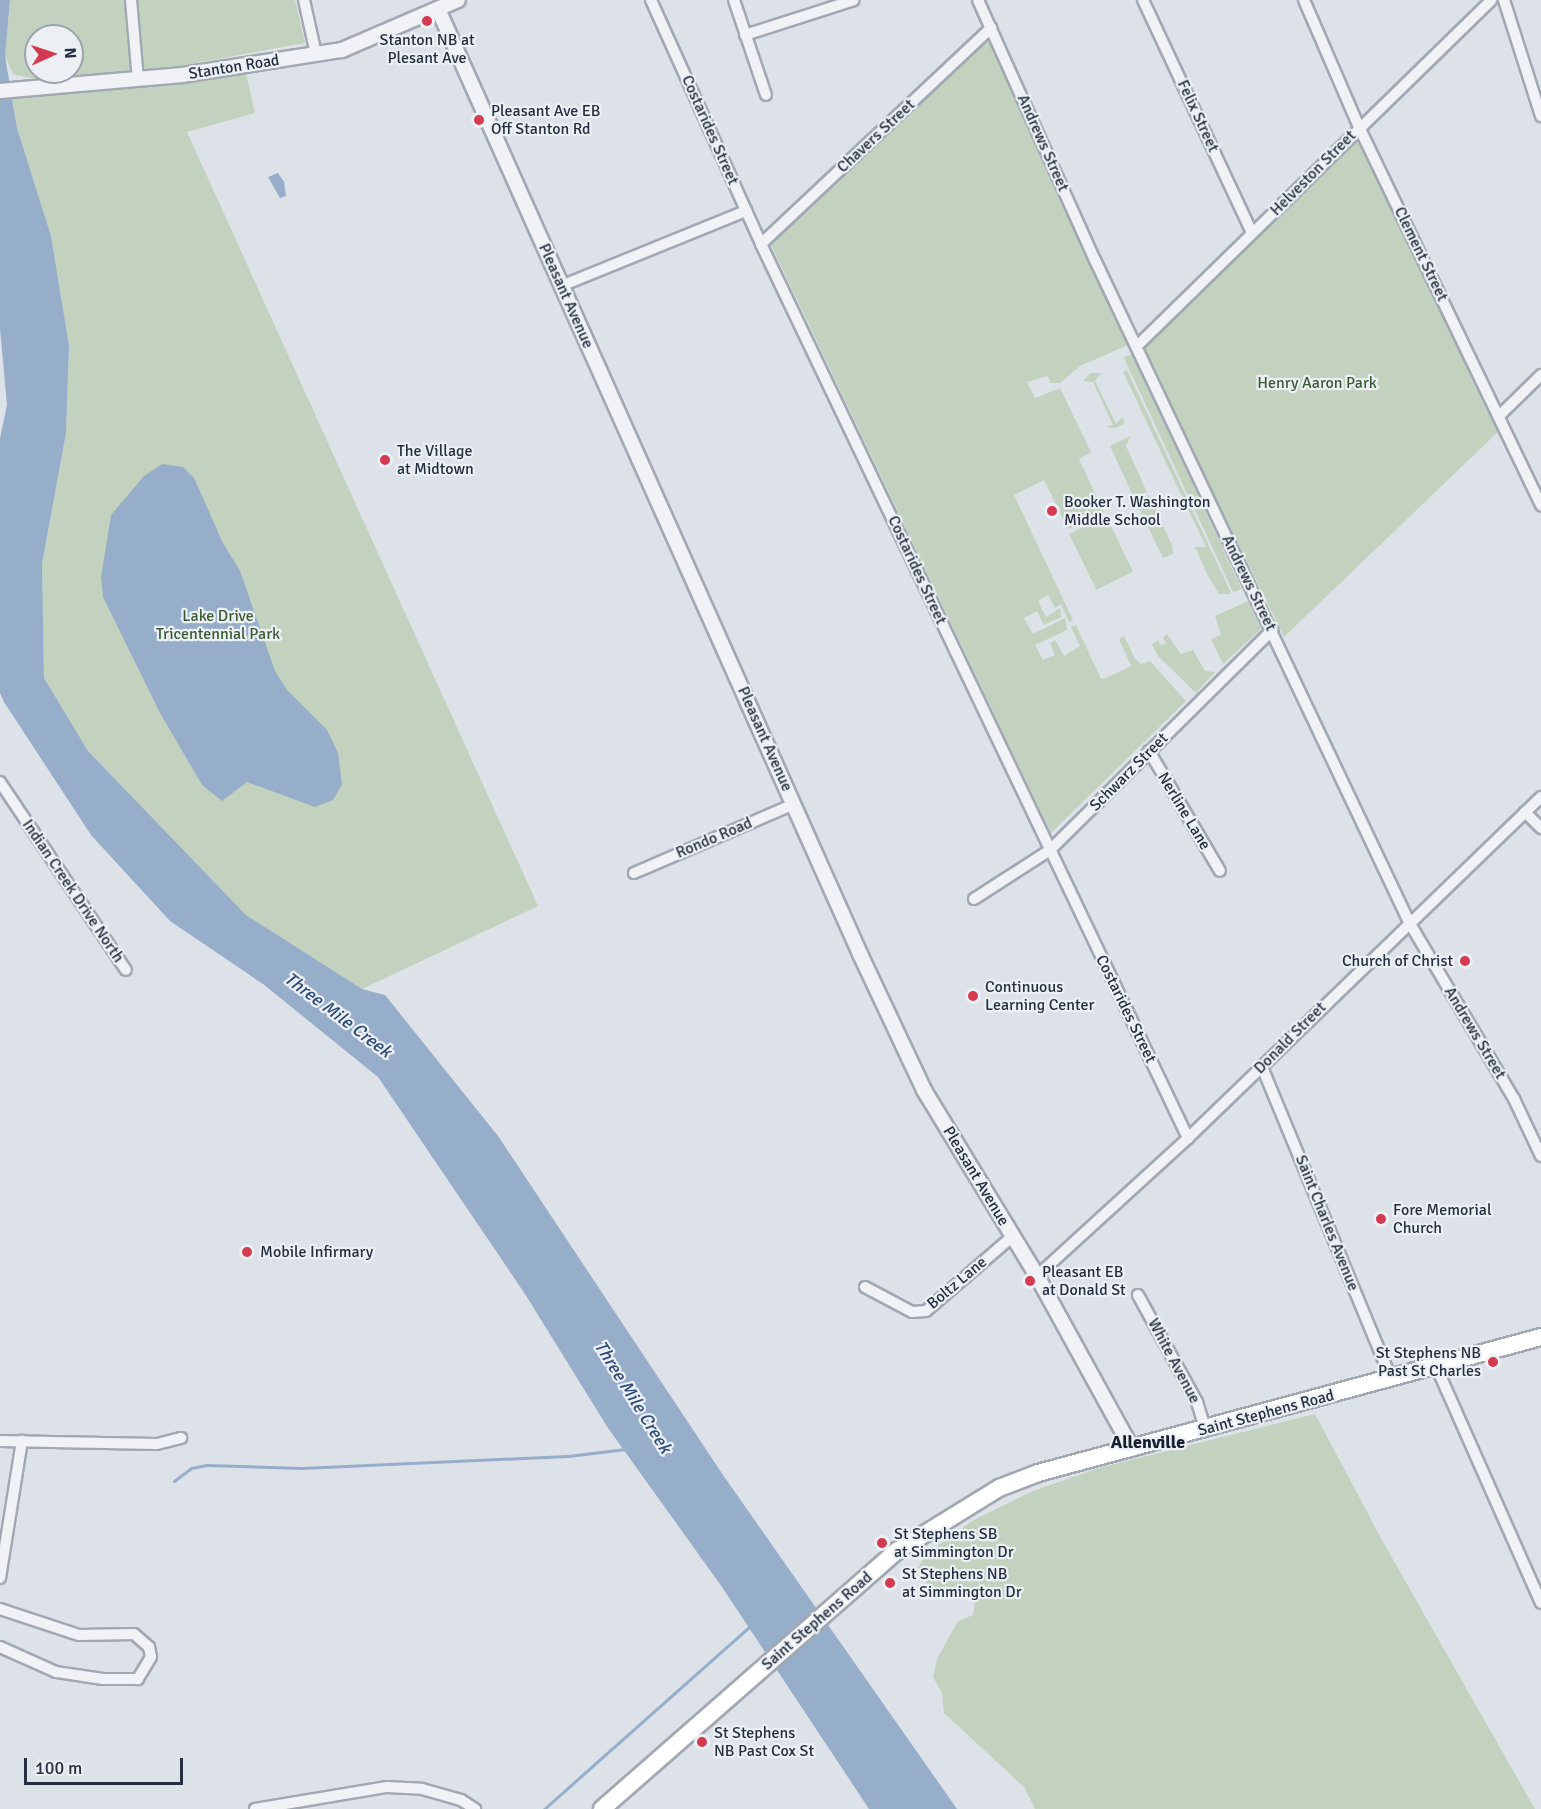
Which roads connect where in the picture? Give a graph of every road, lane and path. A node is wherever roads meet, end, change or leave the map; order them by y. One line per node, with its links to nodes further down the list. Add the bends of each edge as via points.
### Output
1 (131, 0): 16 (street)
2 (304, 0): 15 (street)
3 (458, 0): 12 (street, Stanton Road)
4 (651, 0): 21 (street, Costarides Street)
5 (734, 0): 14 (street)
6 (854, 0): 14 (street)
7 (978, 0): 13 (street, Andrews Street)
8 (1143, 0): 22 (street, Felix Street)
9 (1304, 0): 20 (street, Clement Street)
10 (1491, 0): 20 (street, Helveston Street)
11 (1504, 0): 19 (street)
12 (438, 9): 15 (street, Stanton Road, via 342,50); 24 (street, Pleasant Avenue)
13 (991, 28): 23 (street, Chavers Street); 25 (street, Andrews Street)
14 (745, 35): 18 (street)
15 (316, 54): 16 (street, Stanton Road)
16 (138, 80): 17 (street, Stanton Road)
17 (0, 91)
18 (765, 95)
19 (1541, 116)
20 (1359, 127): 22 (street, Helveston Street); 27 (street, Clement Street)
21 (746, 211): 23 (street, Costarides Street); 24 (street)
22 (1252, 233): 25 (street, Helveston Street)
23 (761, 244): 36 (street, Costarides Street)
24 (561, 286): 33 (street, Pleasant Avenue)
25 (1137, 346): 29 (street, Andrews Street)
26 (1541, 375): 27 (street)
27 (1499, 416): 28 (street, Clement Street)
28 (1541, 506)
29 (1272, 630): 30 (street, Schwarz Street); 40 (street, Andrews Street)
30 (1149, 751): 36 (street, Schwarz Street); 37 (street, Nerline Lane)
31 (0, 782): 41 (street, Indian Creek Drive North)
32 (1541, 797): 34 (street, Donald Street)
33 (794, 804): 38 (street, Rondo Road); 45 (street, Pleasant Avenue, via 924,1090)
34 (1525, 812): 35 (street); 40 (street, Donald Street)
35 (1540, 829)
36 (1050, 850): 39 (street, Schwarz Street); 43 (street, Costarides Street)
37 (1220, 871)
38 (634, 873)
39 (974, 899)
40 (1409, 922): 42 (street, Donald Street); 44 (street, Andrews Street, via 1514,1099)
41 (126, 970)
42 (1262, 1067): 43 (street, Donald Street); 51 (street, Saint Charles Avenue)
43 (1188, 1138): 46 (street, Donald Street)
44 (1541, 1156)
45 (1013, 1236): 46 (street, Pleasant Avenue); 47 (street, Boltz Lane, via 926,1311 912,1312)
46 (1037, 1276): 56 (street, Pleasant Avenue)
47 (865, 1287)
48 (1138, 1295): 52 (street, White Avenue, via 1197,1402)
49 (1540, 1339): 50 (main road, Saint Stephens Road)
50 (1437, 1366): 51 (main road, Saint Stephens Road); 58 (street)
51 (1391, 1379): 52 (main road, Saint Stephens Road)
52 (1205, 1429): 56 (main road, Saint Stephens Road)
53 (181, 1438): 54 (street, via 157,1444)
54 (22, 1441): 55 (street); 57 (street)
55 (0, 1442)
56 (1131, 1449): 63 (main road, Saint Stephens Road, via 1038,1473 999,1488 897,1551)
57 (0, 1578)
58 (1541, 1602)
59 (0, 1609): 60 (street, via 80,1635 134,1634 149,1647 151,1657 138,1679 103,1679 56,1672)
60 (0, 1647)
61 (255, 1809): 62 (street, via 387,1788 422,1789 461,1800)
62 (475, 1809)
63 (602, 1809)

